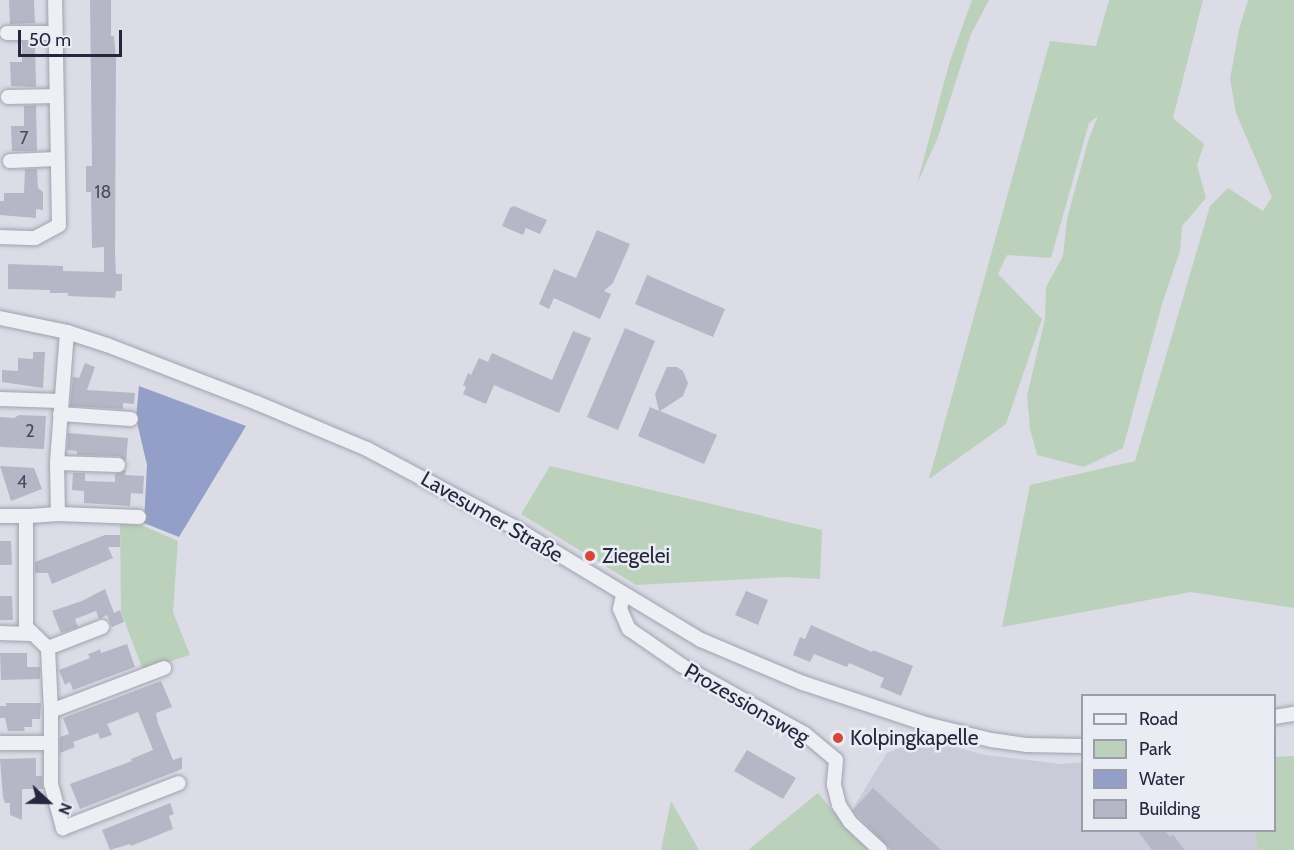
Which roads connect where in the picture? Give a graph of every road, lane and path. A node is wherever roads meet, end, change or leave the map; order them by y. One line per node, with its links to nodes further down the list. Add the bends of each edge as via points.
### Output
1 (55, 0): 3 (street)
2 (7, 33): 3 (street)
3 (55, 33): 4 (street)
4 (56, 96): 5 (street); 6 (street)
5 (8, 97)
6 (57, 159): 7 (street); 8 (street, via 59,225 35,238)
7 (10, 161)
8 (0, 237)
9 (0, 318): 10 (street, Lavesumer Straße)
10 (67, 332): 12 (street); 20 (street, Lavesumer Straße, via 257,403 366,449 512,526)
11 (0, 399): 12 (street)
12 (60, 407): 13 (street); 14 (street)
13 (131, 419)
14 (57, 463): 15 (street); 16 (street)
15 (118, 465)
16 (58, 514): 18 (street); 19 (street)
17 (0, 516): 18 (street)
18 (26, 516): 23 (street, via 26,627)
19 (139, 518)
20 (623, 595): 31 (street, Lavesumer Straße, via 728,653 880,710 991,740); 33 (street, Prozessionsweg, via 620,609 628,629 681,665 805,735 836,760 834,785 839,805 850,822)
21 (102, 627): 24 (street)
22 (0, 633): 23 (street)
23 (30, 634): 24 (street)
24 (48, 648): 26 (street)
25 (164, 668): 26 (street)
26 (51, 711): 30 (street)
27 (1294, 714): 28 (street)
28 (1276, 717)
29 (0, 743): 30 (street)
30 (51, 743): 32 (street, via 51,784 63,828)
31 (1081, 746)
32 (179, 783)
33 (880, 850)

